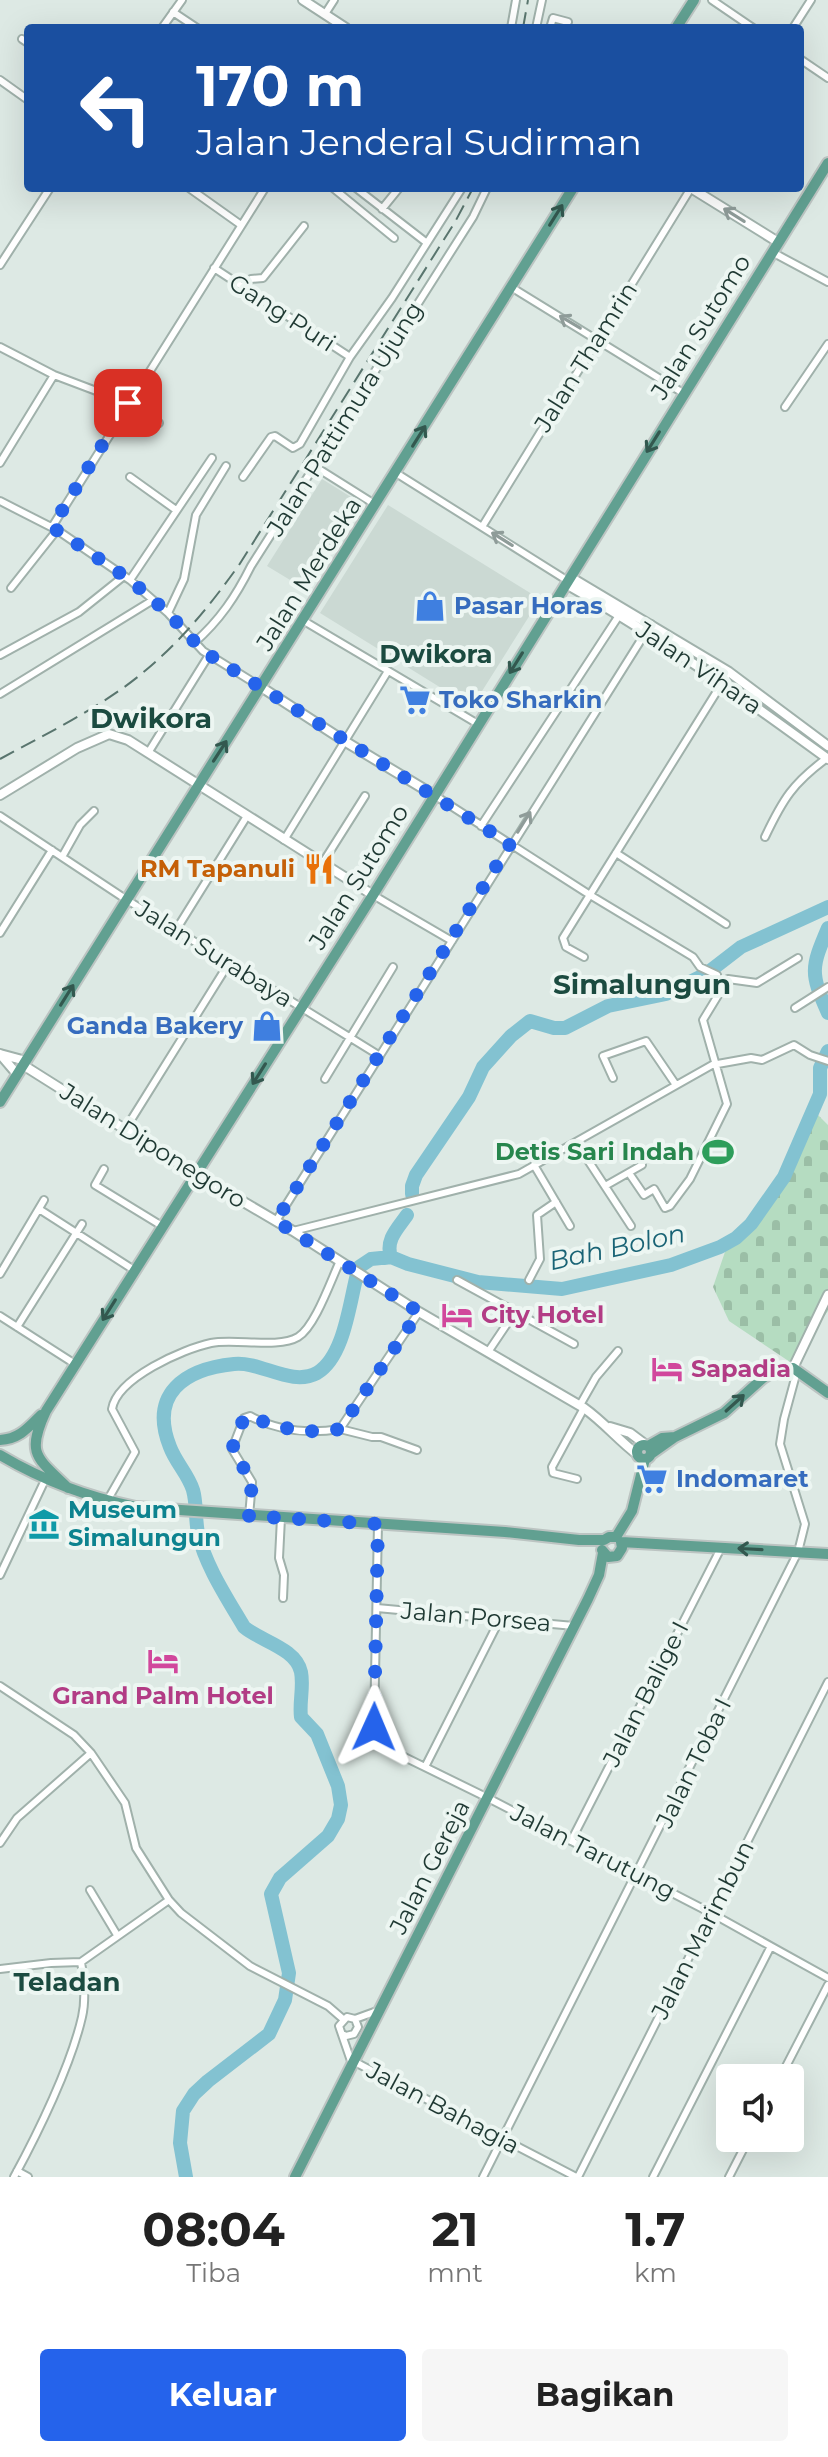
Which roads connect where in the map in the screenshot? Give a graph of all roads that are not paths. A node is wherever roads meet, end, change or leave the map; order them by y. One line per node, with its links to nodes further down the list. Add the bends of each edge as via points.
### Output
1 (182, 0): 9 (street)
2 (303, 0): 10 (street)
3 (334, 0): 10 (street)
4 (516, 0): 15 (street)
5 (542, 0): 16 (street)
6 (694, 0): 18 (main road)
7 (712, 0): 19 (street)
8 (811, 0): 20 (street)
9 (173, 12): 12 (street); 13 (street)
10 (325, 14): 14 (street)
11 (568, 22): 17 (street, via 553,18)
12 (165, 24)
13 (191, 24)
14 (340, 24)
15 (512, 24)
16 (537, 24)
17 (551, 24)
18 (679, 24)
19 (747, 24)
20 (796, 24)
21 (804, 62): 22 (street)
22 (828, 78)
23 (0, 80): 24 (street)
24 (24, 97)
25 (828, 163): 42 (main road, Jalan Sutomo)
26 (47, 192): 43 (street)
27 (195, 192): 38 (street)
28 (262, 192): 38 (street)
29 (338, 192): 40 (street)
30 (361, 192): 37 (street)
31 (396, 192): 37 (street)
32 (459, 192): 41 (street)
33 (485, 192): 60 (street, Jalan Pattimura Ujung)
34 (570, 192): 47 (main road, Jalan Merdeka, one-way to 34)
35 (689, 192): 48 (street, Jalan Thamrin)
36 (697, 192): 42 (street, one-way to 36)
37 (382, 209): 41 (street)
38 (241, 225): 44 (street)
39 (304, 226): 46 (street, via 263,278 251,279)
40 (394, 238)
41 (427, 243): 51 (street)
42 (775, 247): 45 (street); 53 (main road, Jalan Sutomo)
43 (0, 265)
44 (214, 268): 46 (street, Gang Puri); 54 (street)
45 (828, 282)
46 (243, 287): 51 (street, Gang Puri)
47 (511, 287): 48 (street, one-way to 47); 61 (main road, Jalan Merdeka, one-way to 47)
48 (597, 339): 53 (street); 67 (street, Jalan Thamrin)
49 (828, 344): 55 (street)
50 (0, 347): 52 (street)
51 (350, 357): 63 (street, via 300,444 293,448 271,437)
52 (54, 375): 54 (street); 58 (street)
53 (683, 393): 70 (main road, Jalan Sutomo, one-way to 70)
54 (127, 405): 56 (street); 68 (street)
55 (785, 407)
56 (159, 423)
57 (212, 458): 66 (street)
58 (0, 463)
59 (226, 466): 74 (street, via 196,515 184,579)
60 (314, 466): 65 (street); 78 (street, Jalan Pattimura Ujung, via 225,613)
61 (396, 473): 65 (main road, Jalan Merdeka); 67 (street)
62 (130, 477): 66 (street)
63 (243, 477)
64 (0, 501): 68 (street)
65 (376, 505): 75 (main road, Jalan Merdeka)
66 (176, 510): 69 (street)
67 (482, 527): 70 (street, one-way to 67)
68 (55, 528): 69 (street); 71 (street)
69 (127, 578): 72 (street); 79 (street, via 79,612)
70 (568, 581): 73 (street, Jalan Vihara); 88 (main road, Jalan Sutomo, one-way to 88)
71 (11, 588)
72 (153, 600): 74 (street); 85 (street)
73 (622, 611): 76 (street, Jalan Vihara); 77 (street, Jalan Vihara); 100 (street)
74 (168, 613): 78 (street)
75 (304, 621): 81 (street); 84 (main road, Jalan Merdeka)
76 (651, 624): 77 (street); 82 (street, Jalan Vihara)
77 (645, 633): 83 (street, Jalan Vihara); 103 (street, one-way to 77)
78 (194, 643): 80 (street)
79 (0, 655)
80 (209, 655): 84 (street); 91 (street)
81 (388, 671): 88 (street); 89 (street)
82 (729, 672): 83 (street); 86 (street, Jalan Vihara)
83 (723, 682): 87 (street, Jalan Vihara); 105 (street)
84 (261, 687): 89 (street); 93 (main road, Jalan Merdeka, one-way to 84)
85 (0, 694)
86 (781, 710): 87 (street); 90 (street, Jalan Vihara)
87 (775, 719): 92 (street, Jalan Vihara)
88 (478, 724): 95 (main road, Jalan Sutomo)
89 (346, 742): 95 (street); 102 (street)
90 (828, 746)
91 (148, 753): 93 (street); 94 (street, via 109,734)
92 (828, 759): 101 (street, via 792,788)
93 (198, 785): 99 (street); 110 (main road, Jalan Merdeka)
94 (0, 795)
95 (434, 795): 100 (street); 108 (main road, Jalan Sutomo)
96 (365, 796): 107 (street)
97 (94, 811): 106 (street)
98 (0, 816): 104 (street, Jalan Surabaya)
99 (247, 816): 102 (street); 112 (street)
100 (481, 826): 103 (street)
101 (765, 837)
102 (284, 840): 107 (street)
103 (510, 844): 109 (street); 114 (street)
104 (52, 850): 106 (street, Jalan Surabaya); 113 (street)
105 (616, 853): 109 (street); 111 (street)
106 (62, 857): 110 (street, Jalan Surabaya)
107 (322, 864): 108 (street)
108 (373, 895): 114 (street); 121 (main road, Jalan Sutomo)
109 (590, 895): 115 (street, via 563,941); 119 (street)
110 (127, 900): 112 (street, Jalan Surabaya); 127 (main road, Jalan Merdeka, one-way to 110)
111 (726, 924)
112 (176, 930): 117 (street, Jalan Surabaya)
113 (0, 933)
114 (452, 941): 124 (street)
115 (584, 957)
116 (798, 958): 126 (street, via 757,983 728,979 703,1020)
117 (229, 963): 121 (street, Jalan Surabaya); 132 (street)
118 (393, 967): 123 (street)
119 (717, 975)
120 (828, 987): 122 (street)
121 (300, 1008): 123 (street, Jalan Surabaya); 138 (main road, Jalan Sutomo, one-way to 138)
122 (795, 1008)
123 (349, 1038): 124 (street, Jalan Surabaya); 129 (street)
124 (380, 1056): 143 (street)
125 (828, 1061): 126 (street, via 794,1045 762,1060)
126 (714, 1065): 130 (street); 137 (street, via 725,1111 670,1206 665,1208 654,1189 644,1195)
127 (22, 1067): 131 (main road, Jalan Merdeka); 132 (street, Jalan Diponegoro)
128 (613, 1078): 130 (street, via 603,1056 646,1041)
129 (325, 1079)
130 (676, 1085): 133 (street)
131 (0, 1102)
132 (126, 1128): 138 (street, Jalan Diponegoro)
133 (576, 1142): 134 (street); 139 (street)
134 (534, 1165): 141 (street); 148 (street, via 519,1174)
135 (642, 1165): 137 (street)
136 (104, 1169): 145 (street, via 95,1185)
137 (629, 1173): 139 (street)
138 (196, 1174): 143 (street, Jalan Diponegoro); 145 (main road, Jalan Sutomo)
139 (605, 1186): 147 (street)
140 (44, 1200): 142 (street)
141 (556, 1202): 146 (street); 154 (street, via 537,1215 540,1259)
142 (39, 1209): 149 (street); 152 (street)
143 (276, 1221): 148 (street, Jalan Diponegoro)
144 (82, 1224): 149 (street)
145 (162, 1226): 151 (main road, Jalan Sutomo)
146 (570, 1226)
147 (631, 1226)
148 (293, 1231): 150 (street, Jalan Diponegoro)
149 (76, 1233): 151 (street); 159 (street)
150 (343, 1263): 156 (street, Jalan Diponegoro); 177 (street, via 298,1337 212,1342 158,1363 128,1383 112,1409 135,1452)
151 (134, 1270): 163 (main road, Jalan Sutomo, one-way to 163)
152 (0, 1274)
153 (457, 1280): 157 (street)
154 (529, 1280)
155 (828, 1295): 164 (street)
156 (419, 1312): 162 (street, Jalan Diponegoro); 169 (street)
157 (515, 1312): 160 (street); 162 (street)
158 (0, 1316): 159 (street)
159 (17, 1327): 163 (street)
160 (574, 1344)
161 (618, 1351): 166 (street, via 596,1377)
162 (488, 1352): 166 (street, Jalan Diponegoro)
163 (75, 1364): 167 (main road, Jalan Sutomo)
164 (795, 1370): 165 (main road); 172 (main road, one-way to 164, via 662,1438 724,1413 776,1370); 184 (street, Jalan Toba I, via 780,1444 805,1524)
165 (828, 1393)
166 (582, 1407): 168 (street, Jalan Diponegoro); 174 (street, via 552,1467 553,1473)
167 (46, 1411): 170 (main road, via 21,1435); 176 (main road, Jalan Sutomo, via 35,1434 37,1455)
168 (610, 1426): 172 (street, via 630,1433); 172 (street, via 623,1444)
169 (340, 1429): 171 (street); 178 (street, via 294,1431 244,1418 232,1449 252,1482)
170 (0, 1440)
171 (417, 1450)
172 (645, 1452): 181 (main road, via 632,1511)
173 (0, 1455): 175 (main road)
174 (577, 1479)
175 (45, 1480): 176 (main road); 186 (street)
176 (68, 1488): 177 (main road)
177 (107, 1501): 178 (main road)
178 (249, 1516): 179 (main road)
179 (281, 1518): 180 (main road); 187 (street)
180 (378, 1524): 183 (main road, via 579,1540); 188 (street, Jalan Tarutung)
181 (618, 1539): 182 (main road); 183 (main road, via 609,1537); 183 (main road, via 622,1551)
182 (721, 1548): 184 (main road, one-way to 182); 198 (street, Jalan Balige I)
183 (605, 1550): 190 (main road, Jalan Gereja)
184 (798, 1552): 185 (main road); 200 (street, Jalan Toba I)
185 (828, 1554)
186 (0, 1575)
187 (283, 1598)
188 (377, 1608): 189 (street, Jalan Porsea); 196 (street, Jalan Tarutung, via 376,1734 384,1747)
189 (500, 1619): 190 (street, Jalan Porsea); 196 (street)
190 (574, 1626): 197 (main road, Jalan Gereja)
191 (828, 1682): 193 (street, Jalan Marimbun)
192 (0, 1686): 195 (street, via 74,1735)
193 (819, 1701): 194 (street); 203 (street, Jalan Marimbun)
194 (828, 1706)
195 (91, 1753): 199 (street, via 17,1818); 202 (street, via 125,1803 136,1848)
196 (425, 1767): 197 (street, Jalan Tarutung)
197 (488, 1798): 198 (street, Jalan Tarutung); 210 (main road, Jalan Gereja)
198 (571, 1841): 200 (street, Jalan Tarutung)
199 (0, 1843)
200 (638, 1875): 203 (street, Jalan Tarutung); 217 (street, Jalan Toba I)
201 (90, 1890): 204 (street)
202 (169, 1900): 204 (street); 211 (street, via 194,1925 271,1979 328,2006)
203 (711, 1913): 205 (street, Jalan Tarutung); 223 (street, Jalan Marimbun)
204 (117, 1935): 206 (street)
205 (770, 1948): 208 (street, Jalan Tarutung); 224 (street)
206 (81, 1962): 207 (street); 219 (street, via 83,2015)
207 (0, 1969)
208 (828, 1978)
209 (828, 1985): 216 (street)
210 (379, 2010): 212 (street); 213 (main road, Jalan Gereja)
211 (343, 2019): 212 (street); 214 (street)
212 (355, 2019): 213 (street)
213 (362, 2032): 214 (street); 215 (main road, Jalan Gereja)
214 (342, 2034): 215 (street)
215 (353, 2062): 217 (street, Jalan Bahagia); 221 (main road, Jalan Gereja)
216 (787, 2064)
217 (502, 2140): 222 (street, Jalan Toba I); 223 (street, Jalan Bahagia)
218 (742, 2152): 225 (street)
219 (16, 2174): 220 (street)
220 (28, 2177)
221 (295, 2177)
222 (483, 2177)
223 (577, 2177)
224 (653, 2177)
225 (729, 2177)

